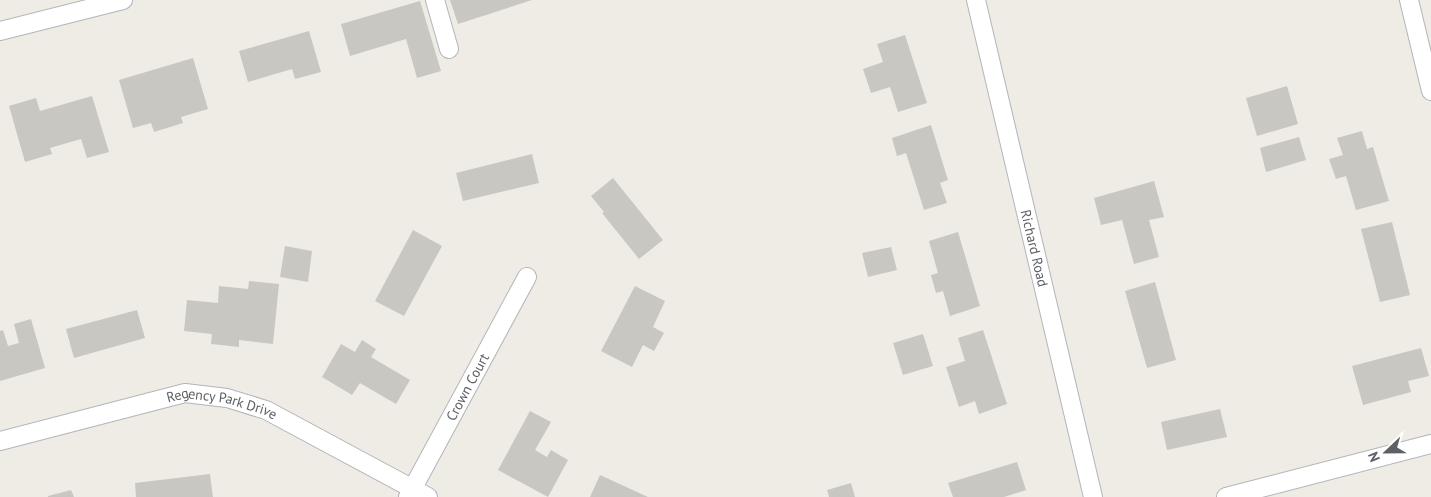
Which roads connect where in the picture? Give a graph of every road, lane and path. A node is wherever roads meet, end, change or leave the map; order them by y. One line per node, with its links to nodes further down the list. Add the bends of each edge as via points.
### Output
1 (122, 0): 5 (street)
2 (435, 0): 6 (street)
3 (976, 0): 13 (street, Richard Road)
4 (1409, 0): 7 (street)
5 (0, 31)
6 (449, 49)
7 (1431, 92)
8 (527, 277): 11 (street, Crown Court)
9 (0, 440): 11 (street, Regency Park Drive, via 185,393 227,398 266,410)
10 (1431, 444): 14 (street)
11 (410, 493): 12 (street, Regency Park Drive)
12 (428, 497)
13 (1093, 497)
14 (1226, 497)

